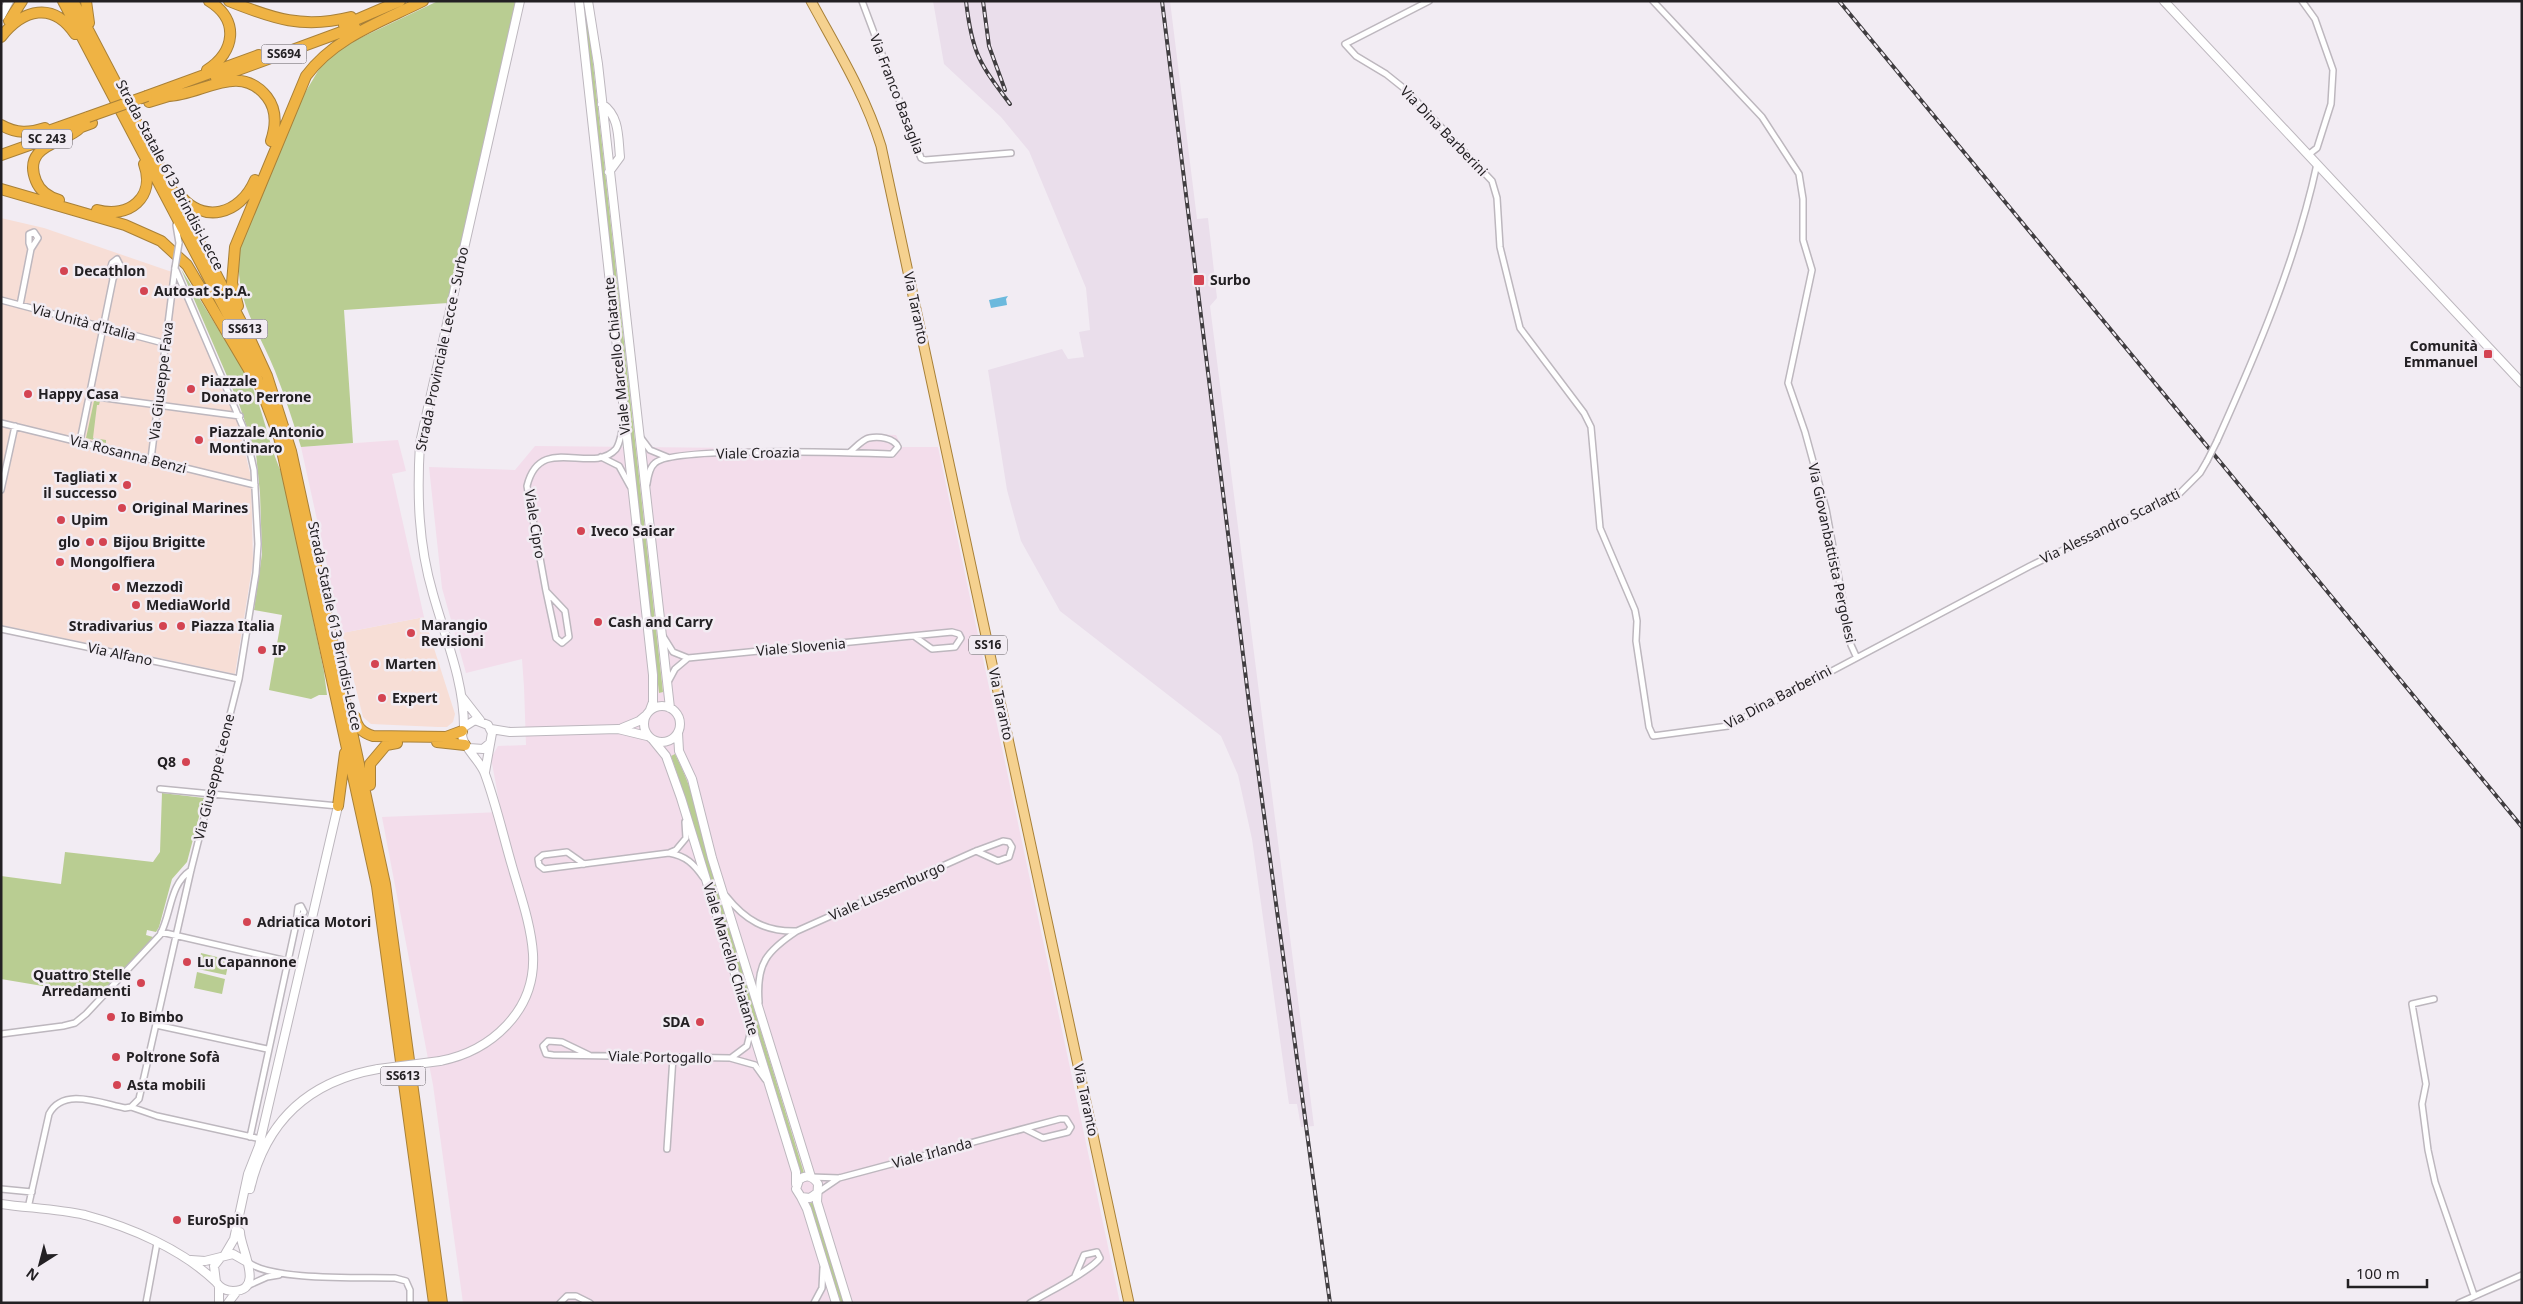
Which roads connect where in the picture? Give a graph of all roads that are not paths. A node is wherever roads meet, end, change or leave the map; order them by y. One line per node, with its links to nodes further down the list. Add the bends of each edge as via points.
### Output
1 (9, 1): 21 (street)
2 (22, 1): 22 (highway)
3 (63, 1): 24 (highway, Strada Statale 613 Brindisi-Lecce / SS613)
4 (73, 1): 24 (highway, Strada Statale 613 Brindisi-Lecce / SS613)
5 (86, 1): 24 (highway, via 89,24 114,73)
6 (210, 1): 25 (highway, via 229,23 231,35 225,55 207,70)
7 (229, 1): 8 (highway, via 283,21 310,24 352,17)
8 (394, 1)
9 (400, 1): 25 (highway, SS694)
10 (416, 1): 25 (highway, SS694, via 378,19)
11 (423, 1): 47 (highway, via 349,36 331,49 309,71 295,98 240,231 232,259 232,283 237,302 266,366)
12 (520, 1): 76 (street, Strada Provinciale Lecce - Surbo, via 420,443 420,536 432,594)
13 (579, 1): 53 (street, Viale Marcello Chiatante)
14 (588, 1): 27 (street, Viale Marcello Chiatante)
15 (811, 1): 153 (main road, Via Taranto / SS16, via 857,84 882,146)
16 (862, 1): 33 (street, Via Franco Basaglia, via 921,158)
17 (1429, 1): 71 (street, Via Dina Barberini, via 1345,44 1356,56 1406,90 1484,170 1496,189 1500,247 1520,328 1592,427 1600,528 1635,610 1636,641 1653,736 1728,726)
18 (1653, 1): 71 (street, Via Giovanbattista Pergolesi, via 1762,117 1799,174 1803,240 1812,270 1788,383 1826,509 1851,645)
19 (2164, 1): 35 (street)
20 (2302, 1): 35 (street, via 2315,19 2333,70 2331,104 2325,126 2316,148)
21 (2, 13)
22 (1, 31)
23 (1, 37): 24 (highway, via 11,25 27,15 37,12 55,16 71,28)
24 (112, 84): 29 (highway, Strada Statale 613 Brindisi-Lecce / SS613); 31 (highway, Strada Statale 613 Brindisi-Lecce / SS613)
25 (165, 93): 26 (highway, SS694); 31 (highway, via 232,80 243,81 262,91 273,109 274,130 248,195 225,211 207,211 190,206)
26 (148, 99): 28 (highway, SC 243, bridge)
27 (602, 104): 37 (street, Viale Marcello Chiatante); 37 (street, via 617,123 620,157)
28 (79, 124): 29 (highway, via 41,150 34,166 36,182 41,190 55,198 116,213 132,208 138,202 148,179); 30 (highway, via 69,121 27,133); 32 (highway, SC 243); 34 (highway, SC 243)
29 (127, 124): 38 (highway, Strada Statale 613 Brindisi-Lecce / SS613)
30 (1, 125)
31 (142, 134): 47 (highway, Strada Statale 613 Brindisi-Lecce / SS613)
32 (1, 148)
33 (1011, 153)
34 (1, 155)
35 (2308, 155): 36 (street)
36 (2317, 164): 48 (street); 71 (street, Via Alessandro Scarlatti, bridge, via 2306,216 2257,352 2200,473 2179,494)
37 (609, 172): 55 (street, Viale Marcello Chiatante)
38 (161, 188): 41 (street, Via Giuseppe Fava, bridge, via 178,229); 61 (highway, Strada Statale 613 Brindisi-Lecce / SS613, via 246,349 273,419)
39 (1, 189): 61 (highway, via 139,230 180,256 255,380)
40 (31, 249): 44 (street)
41 (175, 268): 46 (street, Via Giuseppe Fava); 51 (street, Via Giuseppe Leone)
42 (113, 280): 45 (street)
43 (1, 300): 44 (street, Via Unità d'Italia)
44 (20, 305): 45 (street, Via Unità d'Italia)
45 (103, 327): 46 (street, Via Unità d'Italia); 49 (street)
46 (167, 344): 50 (street, Via Giuseppe Fava)
47 (267, 376): 70 (highway, Strada Statale 613 Brindisi-Lecce / SS613, via 291,451)
48 (2522, 383)
49 (90, 396): 50 (street); 56 (street)
50 (158, 406): 51 (street); 60 (street, Via Giuseppe Fava)
51 (240, 416): 62 (street, Via Giuseppe Leone)
52 (1, 422): 54 (street, Via Rosanna Benzi)
53 (624, 422): 58 (street, via 615,449); 64 (street, Viale Marcello Chiatante)
54 (15, 426): 56 (street, Via Rosanna Benzi); 63 (street)
55 (638, 433): 59 (street, via 650,450); 65 (street, Viale Marcello Chiatante)
56 (80, 442): 60 (street, Via Rosanna Benzi)
57 (850, 452): 57 (street, Viale Croazia, via 892,454 898,447 889,438 869,438); 59 (street, Viale Croazia, via 737,452)
58 (600, 457): 64 (street, via 619,466); 66 (street, Viale Cipro, via 552,458 541,462 530,472 527,486)
59 (667, 457): 65 (street, via 655,462 650,470)
60 (151, 459): 62 (street, Via Rosanna Benzi)
61 (287, 469): 74 (highway, Strada Statale 613 Brindisi-Lecce / SS613)
62 (255, 484): 73 (street, Via Giuseppe Leone, via 256,573)
63 (1, 490)
64 (632, 490): 78 (street, Viale Marcello Chiatante, via 653,675 653,702)
65 (646, 494): 68 (street, Viale Marcello Chiatante)
66 (546, 591): 66 (street, Viale Cipro, via 556,638 562,643 569,637 565,611)
67 (1, 629): 73 (street, Via Alfano)
68 (660, 630): 72 (street, via 673,652); 75 (street, Viale Marcello Chiatante)
69 (914, 636): 69 (street, Viale Slovenia, via 932,649 955,647 962,638 952,632); 72 (street, Viale Slovenia)
70 (334, 643): 80 (highway, via 342,660 356,724 364,733 387,738 446,737); 93 (highway, Strada Statale 613 Brindisi-Lecce / SS613)
71 (1856, 656)
72 (688, 658): 75 (street, via 675,669)
73 (239, 679): 90 (street, Via Giuseppe Leone)
74 (333, 680): 92 (highway, via 332,691 345,761); 145 (highway, Strada Statale 613 Brindisi-Lecce / SS613, via 377,886)
75 (667, 685): 77 (street, Viale Marcello Chiatante)
76 (462, 697): 79 (street, Strada Provinciale Lecce - Surbo); 80 (street, Strada Provinciale Lecce - Surbo)
77 (670, 708): 78 (street, via 660,706); 84 (street, Viale Marcello Chiatante, via 680,722)
78 (648, 713): 82 (street, via 639,721); 85 (street, Viale Marcello Chiatante, via 643,726)
79 (480, 720): 80 (street, via 471,721); 81 (street)
80 (463, 729): 87 (street)
81 (491, 729): 83 (street); 86 (street)
82 (618, 729): 83 (street); 85 (street, via 631,730)
83 (510, 732): 86 (street)
84 (678, 733): 85 (street, via 670,740); 99 (street, Viale Marcello Chiatante, via 679,751 692,779)
85 (650, 738): 91 (street, Viale Marcello Chiatante, via 666,756)
86 (491, 740): 87 (street, via 482,749); 88 (street)
87 (467, 746): 88 (street); 93 (highway, via 402,742 386,745 376,754 368,776 378,823)
88 (485, 772): 129 (street, bridge, via 529,925 532,971 524,999 506,1027 468,1054 378,1069 340,1078 314,1090 290,1111 261,1154)
89 (160, 789): 90 (street)
90 (210, 794): 92 (street); 97 (street, Via Giuseppe Leone)
91 (681, 798): 95 (street, via 686,838 676,850); 98 (street, Viale Marcello Chiatante)
92 (338, 806): 118 (street)
93 (377, 842): 146 (highway, Strada Statale 613 Brindisi-Lecce / SS613)
94 (976, 851): 94 (street, Viale Lussemburgo, via 998,861 1009,856 1012,847 1003,841); 101 (street, Viale Lussemburgo)
95 (669, 852): 96 (street); 98 (street, via 695,864)
96 (584, 864): 96 (street, via 566,852 543,855 538,859 544,869)
97 (191, 870): 102 (street, via 177,882); 103 (street, Via Giuseppe Leone)
98 (707, 883): 108 (street, Viale Marcello Chiatante)
99 (722, 891): 101 (street, Viale Lussemburgo, via 740,913 759,926); 106 (street, Viale Marcello Chiatante)
100 (296, 924): 104 (street)
101 (797, 931): 106 (street, Viale Lussemburgo, via 767,954 758,983)
102 (161, 932): 103 (street); 109 (street, via 81,1019 63,1026)
103 (176, 936): 104 (street); 107 (street, Via Giuseppe Leone)
104 (287, 961): 110 (street)
105 (2434, 999): 140 (street, via 2412,1004 2426,1084 2422,1120 2434,1182)
106 (760, 1009): 120 (street, Viale Marcello Chiatante)
107 (156, 1024): 110 (street); 115 (street, Via Giuseppe Leone, via 139,1099)
108 (752, 1028): 113 (street, Viale Portogallo, via 747,1046); 114 (street, Viale Marcello Chiatante)
109 (1, 1034)
110 (267, 1049): 117 (street)
111 (589, 1055): 111 (street, Viale Portogallo, via 562,1042 548,1041 543,1046 546,1054); 112 (street, Viale Portogallo)
112 (673, 1057): 113 (street, Viale Portogallo); 119 (street)
113 (730, 1058): 114 (street, Viale Portogallo, via 755,1065)
114 (770, 1089): 122 (street, Viale Marcello Chiatante, via 796,1172)
115 (131, 1107): 117 (street); 124 (street, via 71,1097 55,1103 49,1114)
116 (1025, 1129): 116 (street, Viale Irlanda, via 1043,1138 1068,1132 1071,1127 1066,1119 1060,1119); 121 (street, Viale Irlanda)
117 (250, 1137): 118 (street)
118 (260, 1139): 132 (street, via 248,1174 234,1239)
119 (667, 1149)
120 (811, 1177): 121 (street, Viale Irlanda); 122 (street, via 802,1177); 125 (street, Viale Marcello Chiatante, via 818,1184)
121 (840, 1178): 125 (street, Viale Irlanda)
122 (796, 1184): 126 (street, Viale Marcello Chiatante)
123 (1, 1189): 124 (street)
124 (32, 1192): 128 (street)
125 (817, 1193): 126 (street, via 810,1198); 151 (street, Viale Marcello Chiatante)
126 (801, 1197): 134 (street, Viale Marcello Chiatante)
127 (1, 1204): 128 (street)
128 (28, 1208): 130 (street, via 83,1215 126,1228)
129 (240, 1232): 132 (street, via 236,1245); 133 (street)
130 (157, 1243): 131 (street); 141 (street)
131 (178, 1255): 132 (street, via 199,1261); 138 (street, via 202,1269)
132 (224, 1256): 133 (street, via 238,1255); 138 (street, via 213,1271)
133 (247, 1262): 135 (street); 139 (street, via 250,1279)
134 (824, 1262): 149 (street, via 822,1288); 150 (street, Viale Marcello Chiatante)
135 (285, 1274): 139 (street, via 267,1277); 144 (street, via 395,1278 406,1281)
136 (2522, 1275): 140 (street)
137 (1075, 1276): 137 (street, via 1097,1262 1100,1258 1097,1252 1084,1255); 152 (street)
138 (218, 1284): 139 (street, via 224,1290); 142 (street)
139 (240, 1290): 143 (street)
140 (2474, 1295): 154 (street)
141 (146, 1303)
142 (219, 1303)
143 (228, 1303)
144 (410, 1303)
145 (434, 1303)
146 (442, 1303)
147 (560, 1303): 148 (street, via 567,1296 576,1296)
148 (590, 1303)
149 (814, 1303)
150 (836, 1303)
151 (848, 1303)
152 (1030, 1303)
153 (1129, 1303)
154 (2459, 1303)

